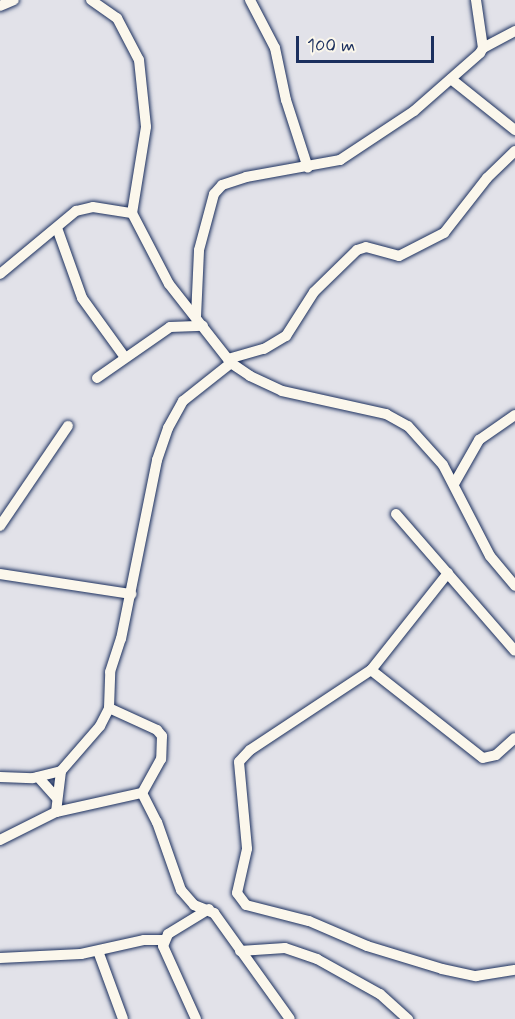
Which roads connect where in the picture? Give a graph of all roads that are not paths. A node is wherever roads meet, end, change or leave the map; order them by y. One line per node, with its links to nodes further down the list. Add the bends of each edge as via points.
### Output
1 (14, 0): 5 (street)
2 (91, 0): 12 (street, via 117,18 131,38 141,66 146,126)
3 (250, 0): 11 (street, via 275,48 286,100)
4 (476, 0): 7 (street)
5 (0, 6)
6 (515, 31): 7 (street)
7 (483, 48): 8 (street)
8 (451, 79): 9 (street); 11 (street, via 353,153)
9 (515, 130)
10 (515, 151): 17 (street, via 487,178 444,233 399,256 366,247 357,250 314,292 286,336)
11 (308, 168): 15 (street, via 246,177 222,185 214,194 199,250)
12 (132, 213): 13 (street, via 84,208); 15 (street, via 160,271)
13 (57, 228): 14 (street); 16 (street, via 82,298)
14 (0, 274)
15 (199, 322): 16 (street, via 170,327); 17 (street)
16 (124, 356): 18 (street)
17 (230, 361): 21 (street, via 268,386 386,414 408,426 433,451); 27 (street, via 194,390 173,414 158,460)
18 (97, 378)
19 (515, 415): 21 (street, via 480,440)
20 (68, 426): 23 (street)
21 (454, 484): 26 (street, via 490,556)
22 (396, 514): 24 (street)
23 (0, 526)
24 (448, 573): 28 (street); 29 (street)
25 (0, 574): 27 (street)
26 (515, 586)
27 (131, 594): 30 (street, via 110,672)
28 (515, 651)
29 (371, 670): 31 (street, via 483,758 496,755); 44 (street, via 250,750 239,762 247,849 238,898 246,904 309,921 367,946 442,969 476,976)
30 (109, 708): 32 (street, via 100,726); 35 (street, via 157,729 162,736 161,759)
31 (515, 738)
32 (61, 771): 34 (street); 36 (street)
33 (0, 777): 34 (street)
34 (38, 777): 36 (street)
35 (142, 793): 37 (street); 39 (street, via 157,822 181,891 194,905)
36 (56, 797): 37 (street)
37 (56, 813): 38 (street)
38 (0, 840)
39 (209, 909): 40 (street); 42 (street)
40 (164, 940): 41 (street, via 144,940); 46 (street, via 165,955)
41 (98, 951): 43 (street); 45 (street)
42 (240, 951): 47 (street); 48 (street, via 285,948 317,959 380,994)
43 (0, 958)
44 (515, 970)
45 (123, 1019)
46 (195, 1019)
47 (290, 1019)
48 (408, 1019)

